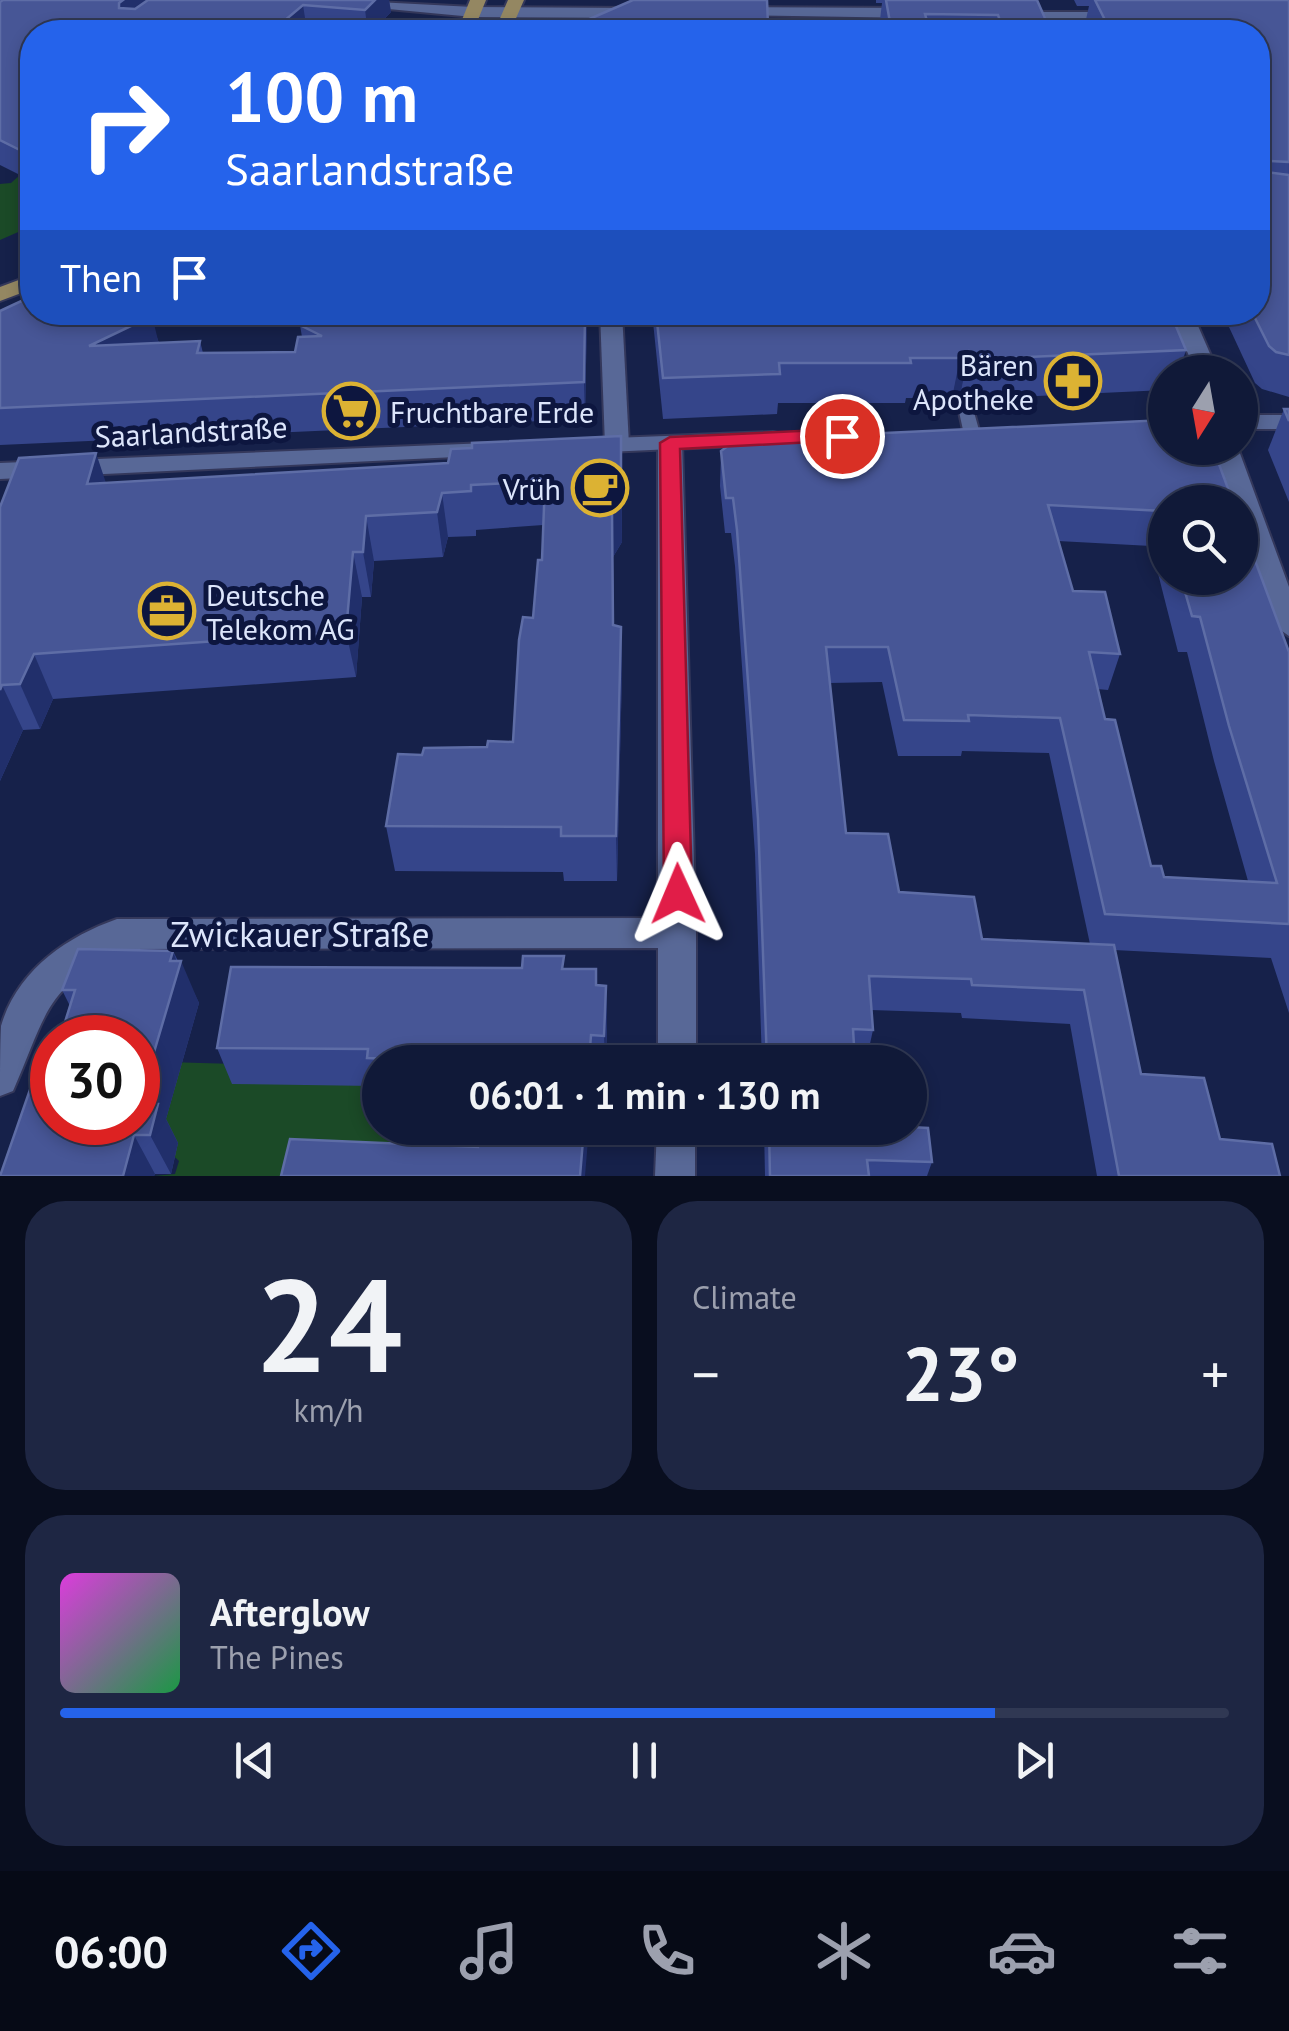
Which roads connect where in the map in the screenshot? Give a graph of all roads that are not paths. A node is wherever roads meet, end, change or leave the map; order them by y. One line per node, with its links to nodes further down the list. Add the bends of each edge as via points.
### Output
1 (346, 0): 4 (street)
2 (511, 3): 4 (street); 5 (street)
3 (714, 5): 6 (street)
4 (476, 6)
5 (659, 9)
6 (928, 14)
7 (986, 15): 8 (street)
8 (1051, 16): 9 (street)
9 (1135, 17)
10 (612, 325): 19 (street)
11 (1187, 325): 12 (street)
12 (1200, 355)
13 (963, 398): 16 (lane)
14 (1258, 422): 15 (street)
15 (1289, 422)
16 (970, 430)
17 (795, 438): 18 (street)
18 (670, 443): 19 (street); 25 (street)
19 (617, 445): 20 (street)
20 (558, 448)
21 (519, 449): 23 (street, Saarlandstraße)
22 (1232, 465): 24 (street)
23 (0, 471)
24 (1289, 626)
25 (679, 933): 26 (street); 27 (street, Zwickauer Straße, via 117,934 64,959 28,1003)
26 (677, 1045)
27 (0, 1078)
28 (676, 1145): 29 (street)
29 (675, 1176)

